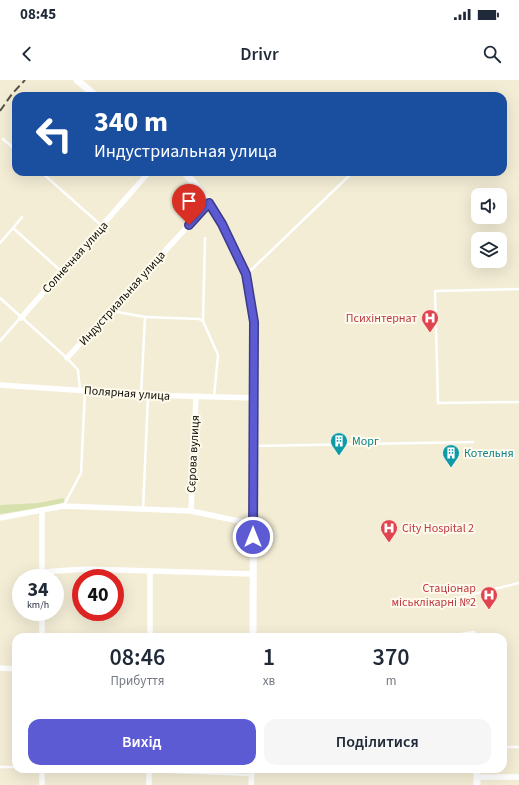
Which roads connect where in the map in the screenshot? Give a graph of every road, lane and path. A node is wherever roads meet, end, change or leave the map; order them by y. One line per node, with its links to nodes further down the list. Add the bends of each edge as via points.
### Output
1 (77, 80): 2 (street)
2 (91, 92)
3 (3, 139): 4 (lane)
4 (12, 147)
5 (46, 176): 11 (lane)
6 (146, 176): 11 (street, Солнечная улица)
7 (188, 176): 9 (street)
8 (349, 176): 16 (lane)
9 (209, 203): 16 (street); 19 (street, Индустриальная улица)
10 (22, 217): 12 (lane)
11 (102, 226): 15 (street, Солнечная улица)
12 (13, 228): 14 (lane); 15 (lane)
13 (205, 238): 22 (lane)
14 (0, 242)
15 (62, 272): 21 (street, Солнечная улица)
16 (246, 274): 31 (street, via 254,322)
17 (519, 289): 32 (lane, via 435,291 438,403)
18 (0, 298): 21 (lane)
19 (110, 310): 20 (lane); 24 (street, Индустриальная улица)
20 (145, 317): 22 (lane); 27 (lane)
21 (21, 318): 23 (lane, Солнечная улица); 24 (lane)
22 (203, 321): 30 (lane, via 218,355)
23 (0, 340)
24 (67, 358): 26 (lane, via 78,370)
25 (0, 385): 26 (street, Полярная улица)
26 (83, 390): 27 (street, Полярная улица); 35 (lane, via 81,473)
27 (141, 395): 28 (street, Полярная улица)
28 (148, 395): 29 (street, Полярная улица); 36 (lane)
29 (196, 397): 30 (street, Полярная улица); 38 (street, Сєрова вулиця)
30 (214, 397): 31 (street, Полярная улица)
31 (254, 398): 34 (street)
32 (519, 402)
33 (473, 442): 34 (lane)
34 (254, 446): 40 (street)
35 (63, 506): 36 (street); 37 (street)
36 (143, 509): 38 (street)
37 (42, 511): 39 (street); 41 (street)
38 (191, 511): 40 (street)
39 (0, 518)
40 (253, 524): 44 (street)
41 (42, 569)
42 (64, 572): 43 (street, via 86,569)
43 (150, 572): 44 (street); 49 (street)
44 (253, 574): 50 (street)
45 (519, 583): 46 (lane)
46 (449, 600)
47 (42, 621): 48 (street)
48 (42, 633)
49 (150, 633)
50 (253, 633)
51 (0, 668): 52 (street)
52 (12, 668)
53 (507, 747): 54 (lane)
54 (519, 747)
55 (0, 767): 56 (lane)
56 (12, 768)
57 (42, 773): 63 (street)
58 (149, 773): 64 (street)
59 (252, 773): 65 (street)
60 (477, 773): 61 (street)
61 (477, 777): 62 (street); 66 (street)
62 (519, 777)
63 (42, 785)
64 (149, 785)
65 (251, 785)
66 (477, 785)

